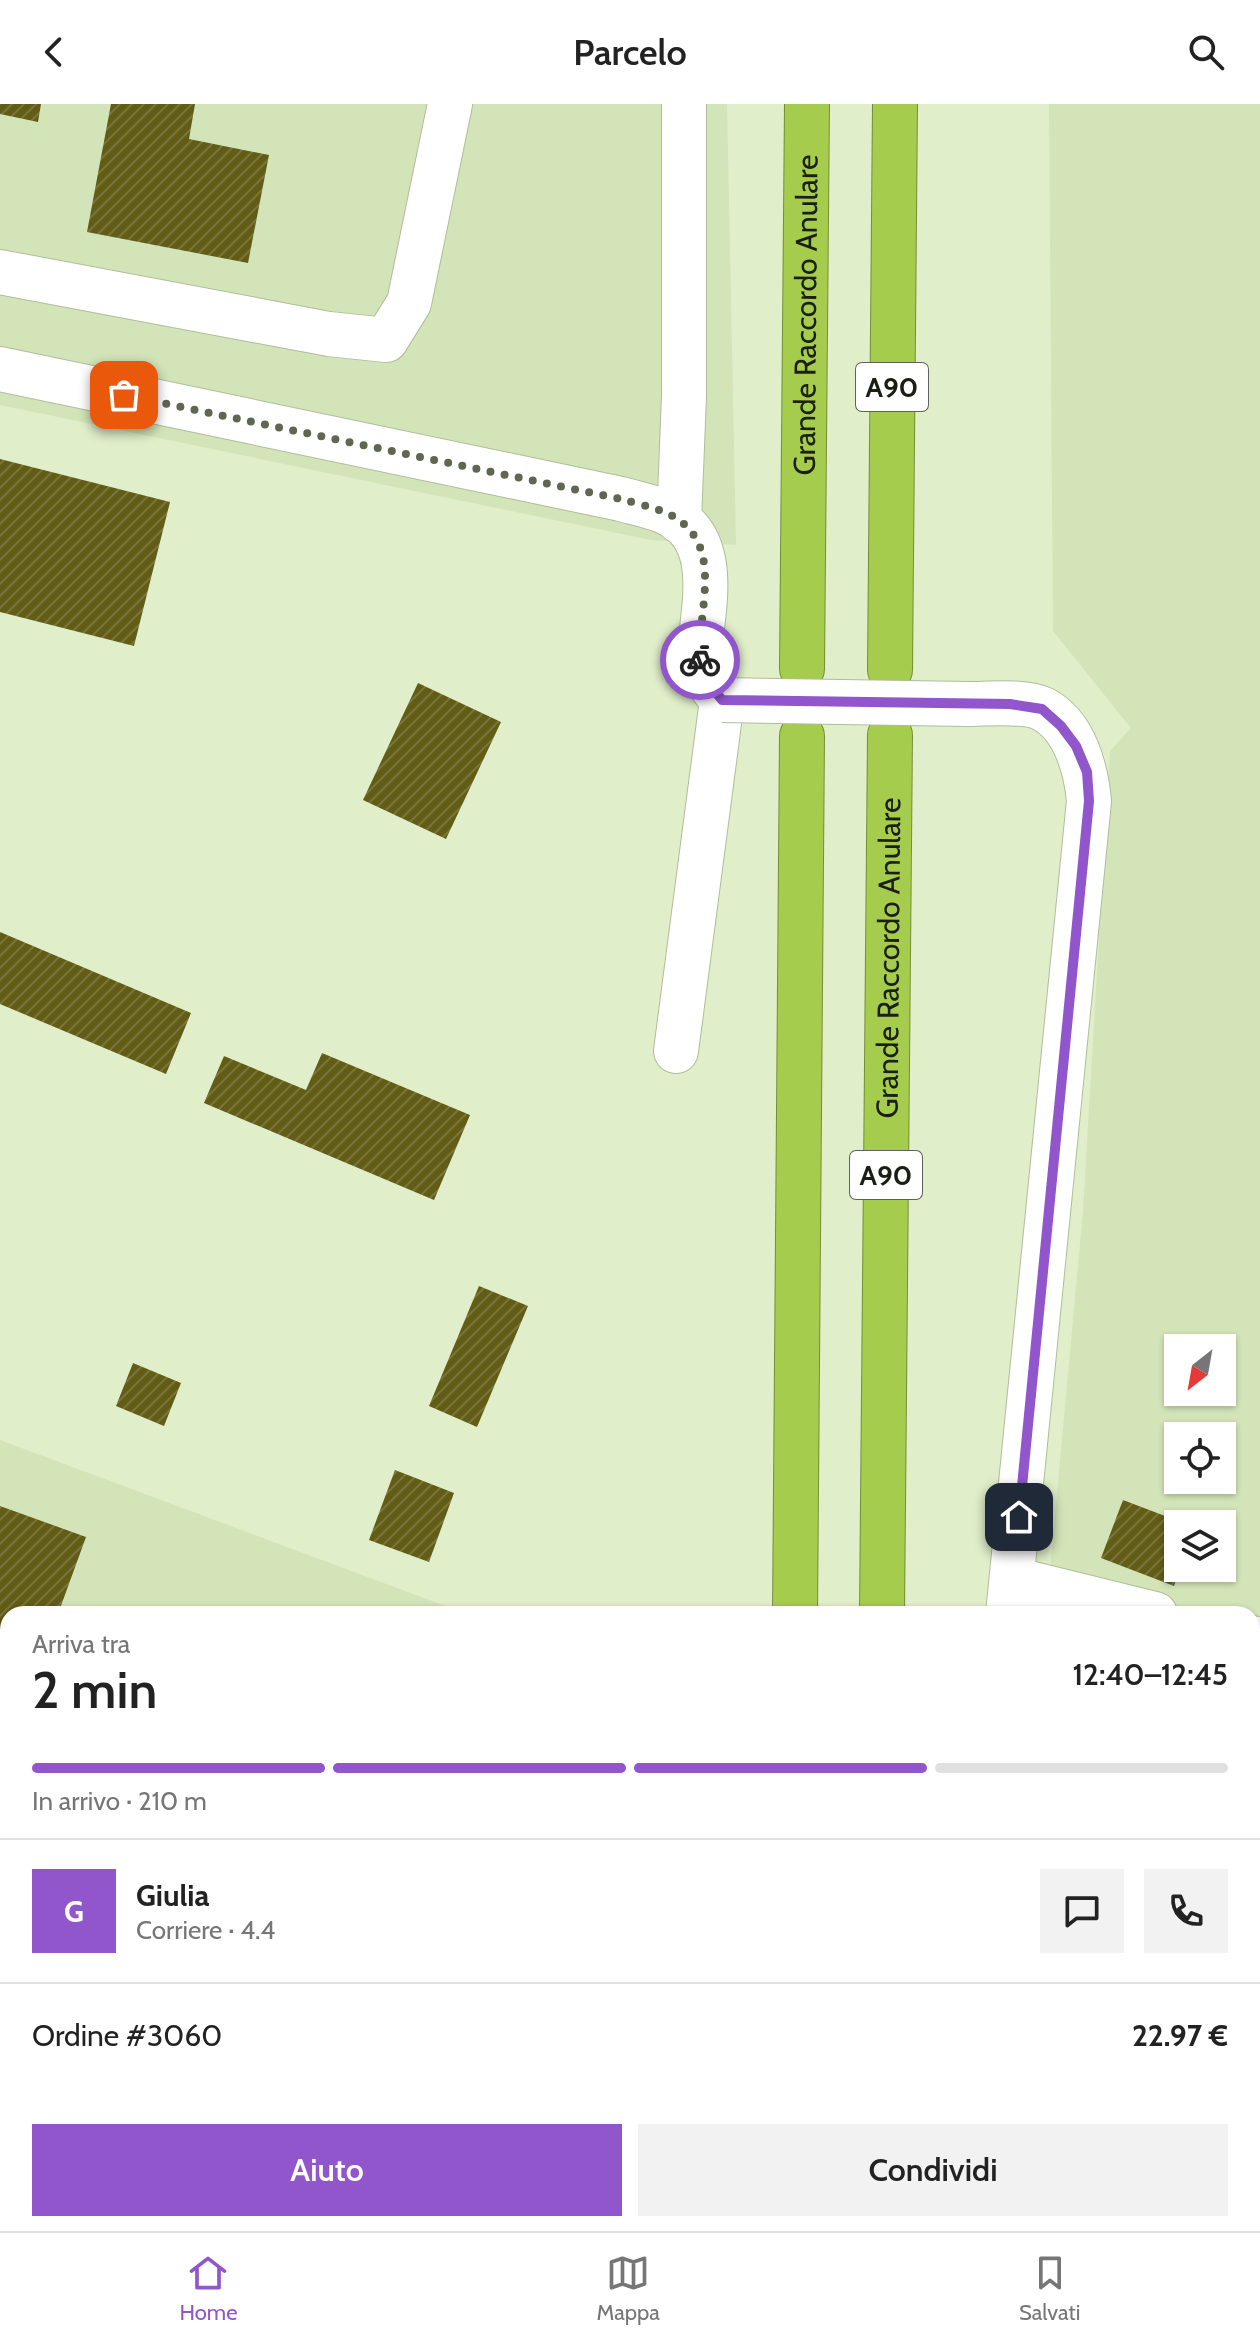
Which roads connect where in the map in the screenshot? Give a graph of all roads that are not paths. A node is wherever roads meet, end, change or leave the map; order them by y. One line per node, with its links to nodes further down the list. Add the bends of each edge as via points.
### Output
1 (450, 104): 5 (street, via 409,303 386,340)
2 (684, 104): 7 (street)
3 (807, 104): 8 (highway, Grande Raccordo Anulare)
4 (895, 104): 9 (highway, A90)
5 (0, 272)
6 (0, 369): 7 (street, via 621,499)
7 (679, 521): 10 (street, via 701,547 706,565 699,656 706,680)
8 (802, 669)
9 (890, 670)
10 (722, 700): 13 (street); 14 (street, bridge, via 1010,704 1042,709 1076,746 1087,772 1089,801)
11 (890, 735): 16 (highway, Grande Raccordo Anulare / A90)
12 (802, 736): 15 (highway)
13 (676, 1051)
14 (1011, 1596): 17 (street)
15 (795, 1606)
16 (882, 1606)
17 (1091, 1606)

